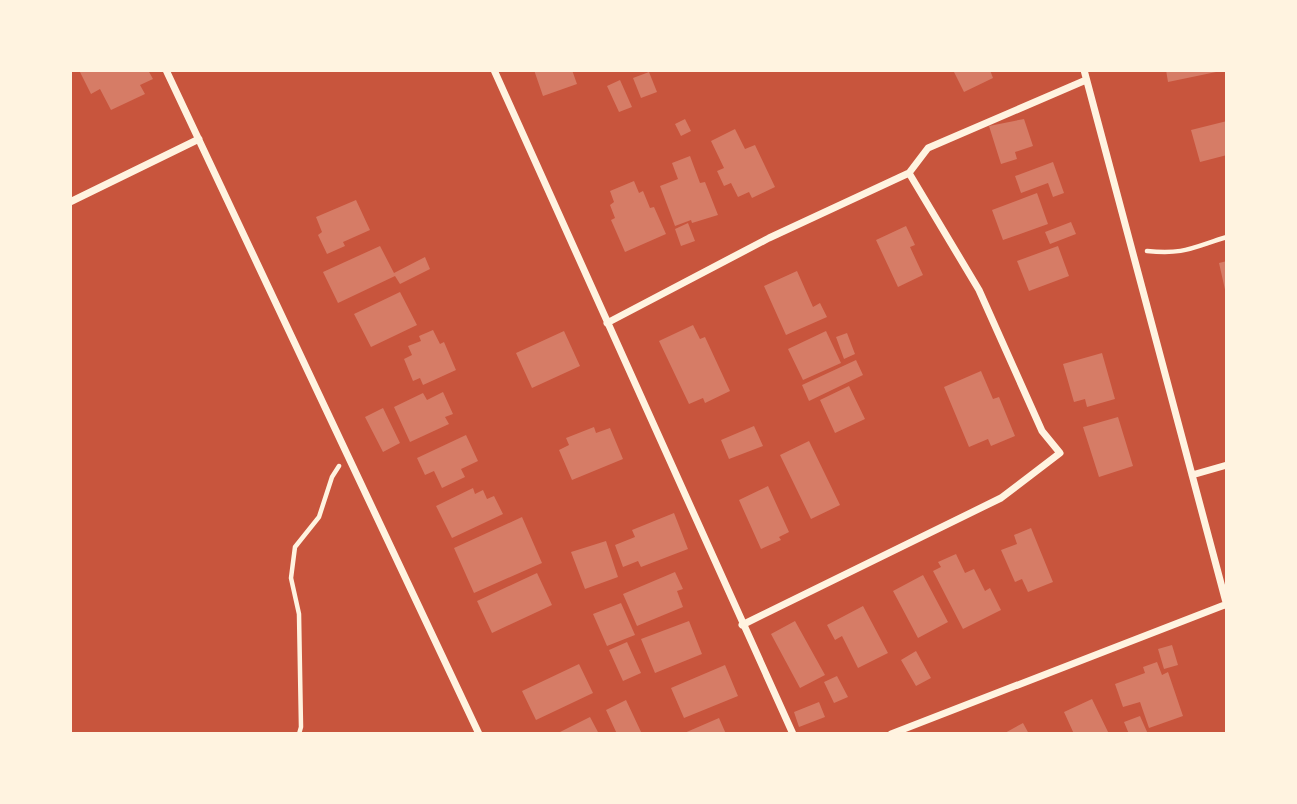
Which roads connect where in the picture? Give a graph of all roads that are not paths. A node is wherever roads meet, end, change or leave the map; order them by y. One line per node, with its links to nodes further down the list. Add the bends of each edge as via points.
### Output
1 (166, 70): 5 (street)
2 (494, 70): 8 (street)
3 (1084, 70): 4 (street)
4 (1086, 80): 6 (street, via 928,148); 10 (street)
5 (199, 139): 7 (street); 13 (street)
6 (909, 173): 8 (street, via 769,238); 12 (street, via 979,290 1042,431 1060,453 1001,498)
7 (70, 202)
8 (607, 323): 12 (street)
9 (1227, 465): 10 (street)
10 (1192, 475): 11 (street)
11 (1227, 605): 15 (street)
12 (742, 625): 14 (street)
13 (479, 734)
14 (793, 734)
15 (891, 734)

